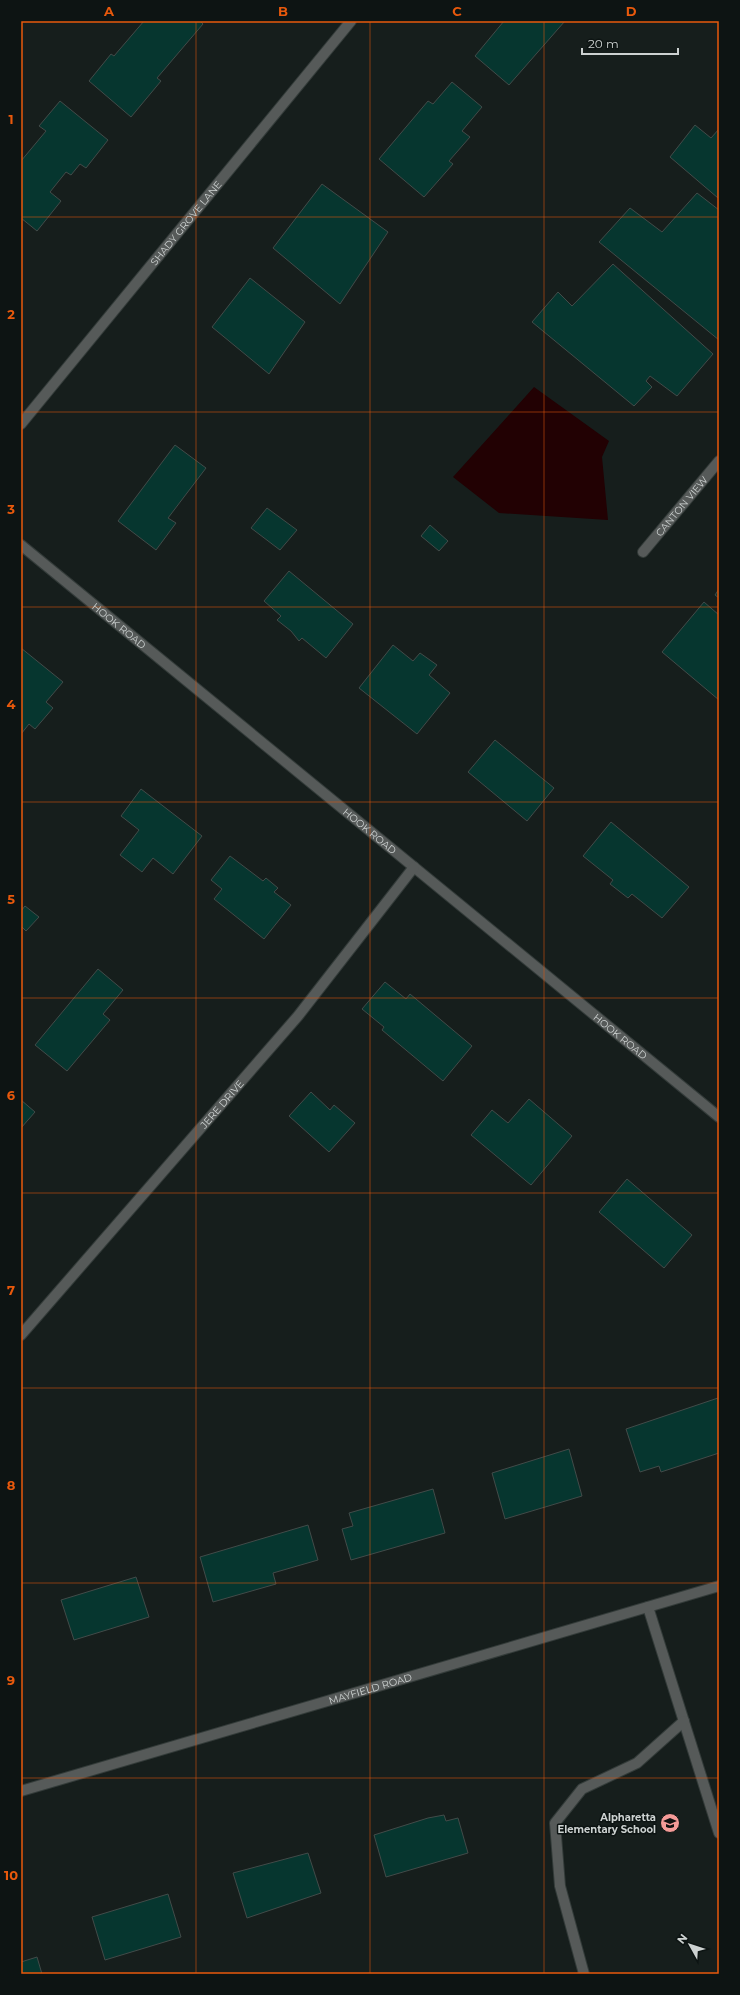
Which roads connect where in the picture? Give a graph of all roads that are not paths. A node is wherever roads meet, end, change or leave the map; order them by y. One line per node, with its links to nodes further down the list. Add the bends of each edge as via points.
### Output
1 (351, 21): 2 (street, SHADY GROVE LANE)
2 (21, 424)
3 (719, 461): 5 (street, CANTON VIEW)
4 (21, 545): 6 (street, HOOK ROAD)
5 (644, 552)
6 (414, 867): 7 (street, HOOK ROAD); 8 (street, JERE DRIVE, via 298,1016)
7 (719, 1117)
8 (21, 1335)
9 (719, 1586): 10 (street, MAYFIELD ROAD)
10 (648, 1607): 11 (street); 12 (street, MAYFIELD ROAD)
11 (684, 1721): 13 (street); 14 (street, via 637,1763 582,1790 555,1823 560,1886)
12 (21, 1791)
13 (719, 1833)
14 (584, 1974)

